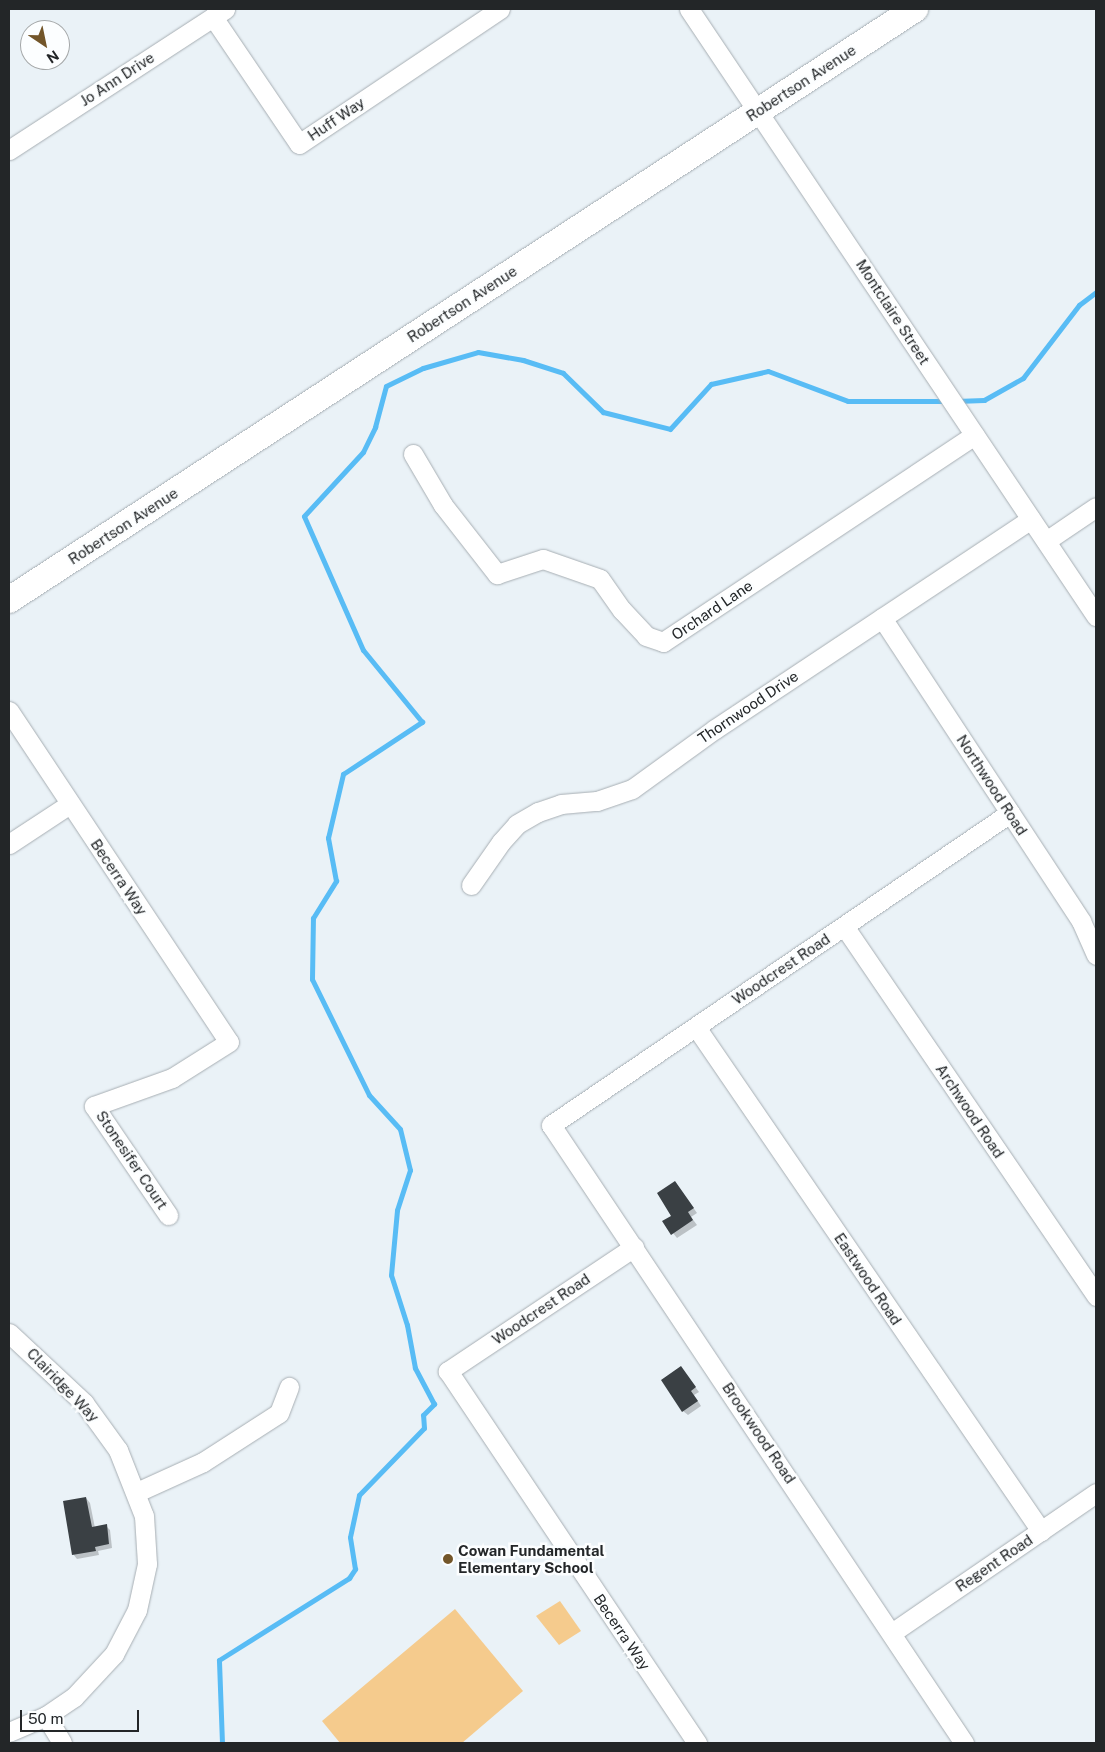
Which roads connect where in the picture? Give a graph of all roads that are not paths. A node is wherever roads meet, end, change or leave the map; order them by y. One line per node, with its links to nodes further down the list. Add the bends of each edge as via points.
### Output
1 (500, 9): 4 (street, Huff Way, via 299,144)
2 (688, 9): 5 (street, Montclaire Street)
3 (915, 9): 5 (street, Robertson Avenue)
4 (219, 13): 6 (street, Jo Ann Drive)
5 (758, 112): 7 (street, Montclaire Street); 12 (street, Robertson Avenue)
6 (9, 150)
7 (975, 435): 8 (street, Orchard Lane, via 664,642 646,636 600,579 543,559 497,574 443,506); 10 (street, Montclaire Street)
8 (413, 454)
9 (1096, 507): 11 (street)
10 (1031, 519): 11 (street, Montclaire Street); 14 (street, Thornwood Drive)
11 (1046, 541): 13 (street, Montclaire Street)
12 (9, 600)
13 (1096, 616)
14 (882, 618): 17 (street, Northwood Road); 19 (street, Thornwood Drive, via 715,729 632,789 597,801 561,804 517,824)
15 (9, 711): 16 (street, Becerra Way)
16 (70, 804): 18 (street); 23 (street, Becerra Way)
17 (1010, 813): 20 (street, Woodcrest Road); 21 (street, Northwood Road, via 1081,921)
18 (9, 844)
19 (471, 885)
20 (844, 926): 22 (street, Woodcrest Road); 27 (street, Archwood Road)
21 (1096, 955)
22 (696, 1027): 24 (street, Woodcrest Road); 33 (street, Eastwood Road)
23 (229, 1042): 25 (street, Stonesifer Court, via 172,1078 94,1106)
24 (551, 1125): 26 (street, Brookwood Road)
25 (168, 1215)
26 (634, 1247): 29 (street, Woodcrest Road); 34 (street, Brookwood Road)
27 (1096, 1296)
28 (12, 1343): 31 (street, Clairidge Way, via 84,1403 118,1450)
29 (448, 1371): 38 (street, Becerra Way)
30 (289, 1387): 31 (street, via 279,1413 204,1462)
31 (137, 1492): 35 (street, Clairidge Way, via 147,1540 144,1587 137,1610 114,1654 91,1681)
32 (1096, 1493): 33 (street, Regent Road)
33 (1041, 1531): 34 (street, Regent Road)
34 (893, 1632): 39 (street, Brookwood Road)
35 (46, 1716): 36 (street, Clairidge Way); 37 (street)
36 (9, 1732)
37 (62, 1743)
38 (697, 1743)
39 (964, 1743)

